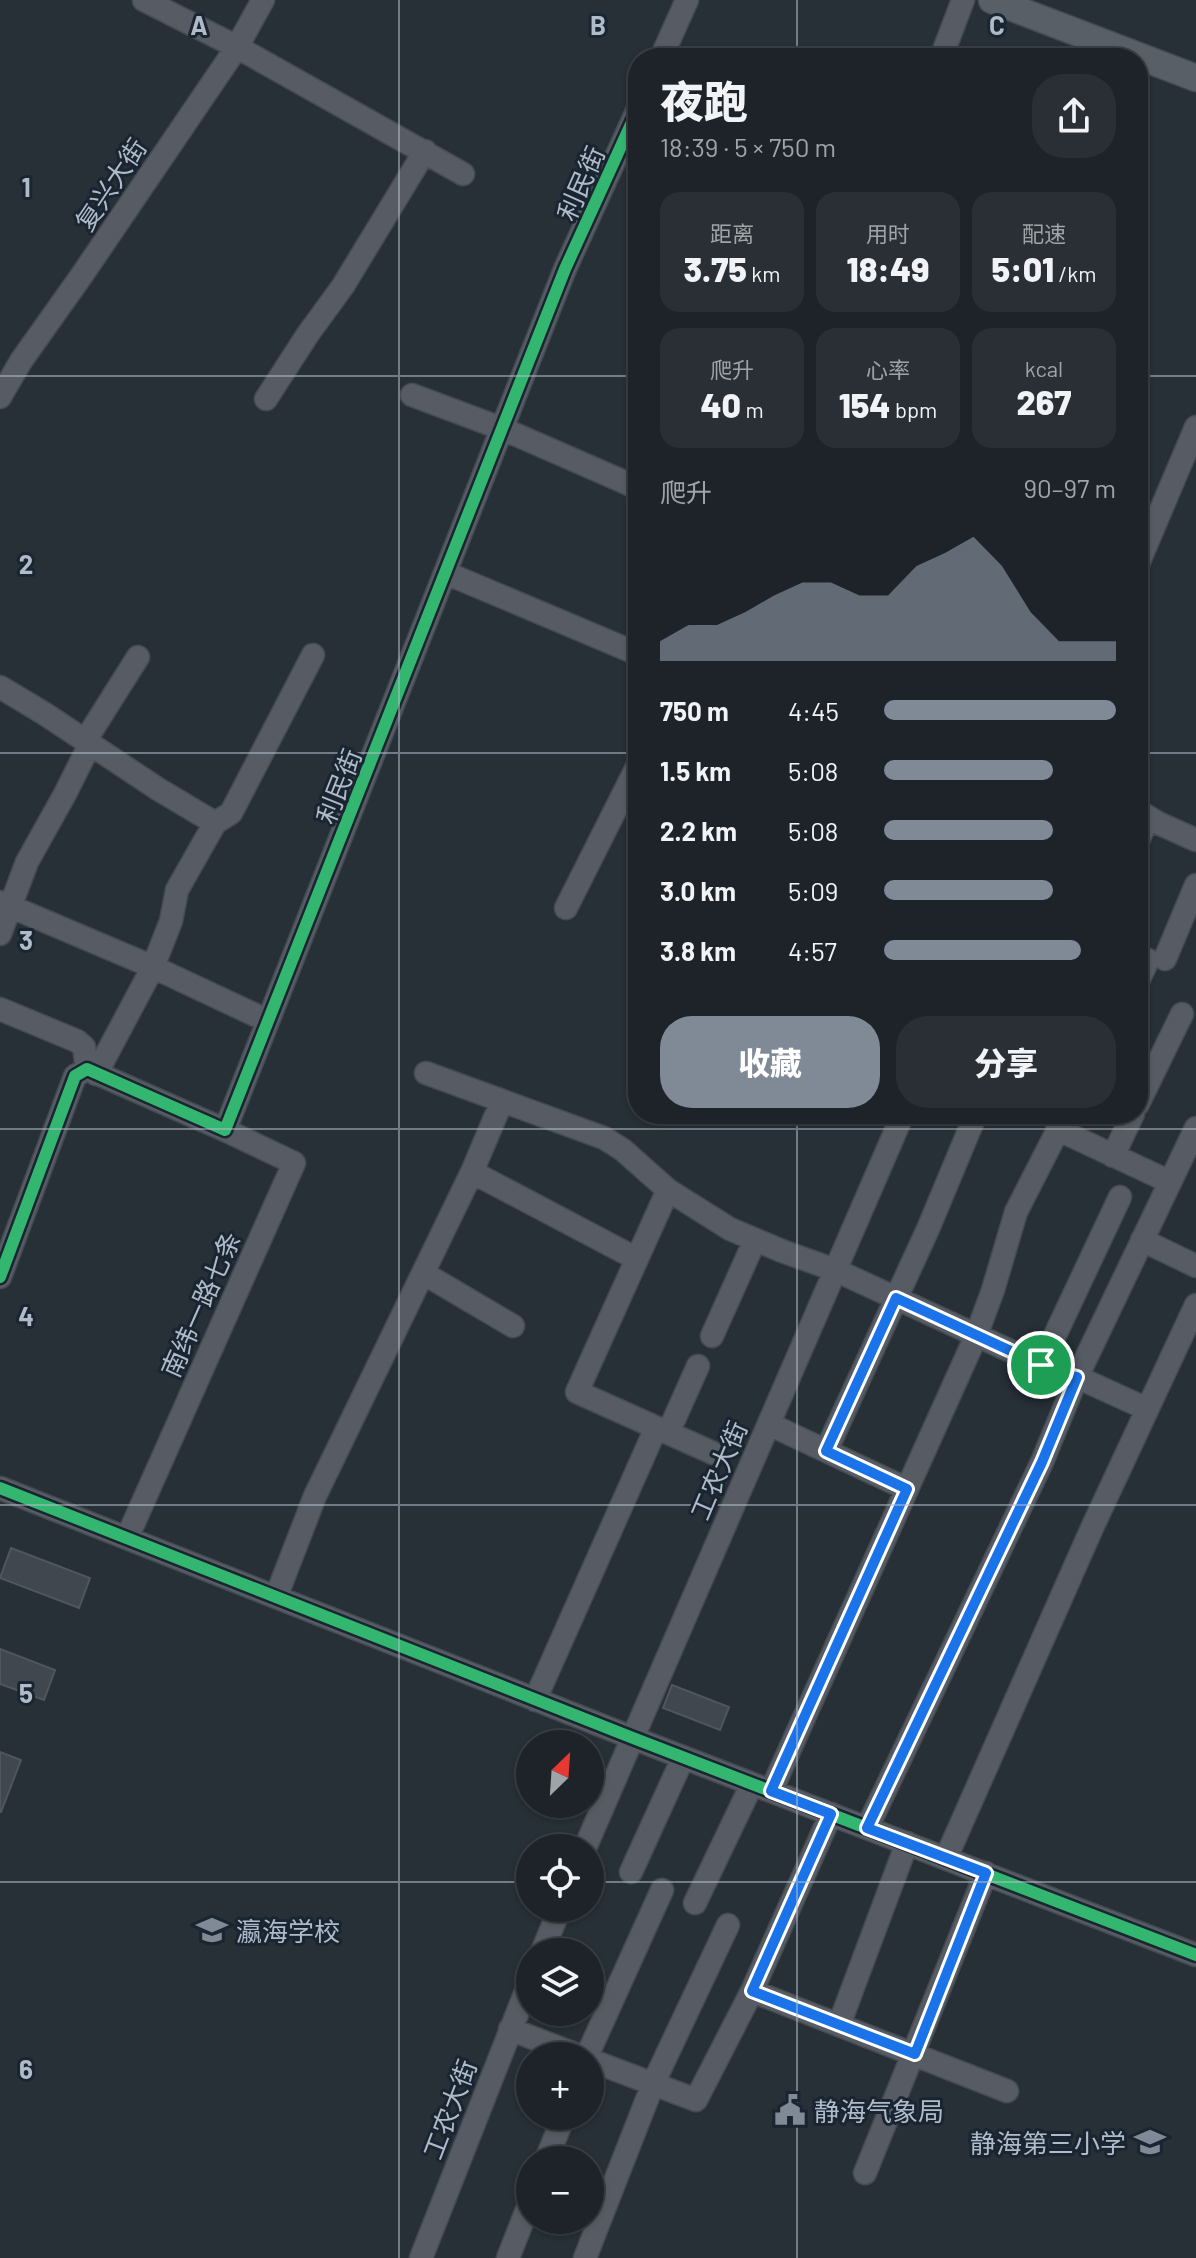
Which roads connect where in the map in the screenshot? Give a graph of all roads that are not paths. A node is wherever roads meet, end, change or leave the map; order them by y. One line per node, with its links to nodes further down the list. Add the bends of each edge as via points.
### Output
1 (144, 0): 7 (street)
2 (263, 0): 7 (street, 复兴大街)
3 (687, 0): 8 (street)
4 (963, 0): 9 (street)
5 (992, 0): 10 (main road)
6 (1038, 0): 12 (main road)
7 (237, 47): 15 (street); 18 (street, 复兴大街)
8 (665, 48)
9 (945, 48)
10 (1118, 48)
11 (1148, 60): 13 (main road)
12 (1196, 60)
13 (1196, 78)
14 (628, 131): 21 (street, 利民街, via 565,269)
15 (425, 151): 16 (street); 19 (street)
16 (463, 174)
17 (412, 395): 21 (street)
18 (0, 397)
19 (266, 399)
20 (1196, 427): 23 (street)
21 (503, 429): 22 (street); 24 (street, 利民街)
22 (628, 484)
23 (1148, 540)
24 (446, 573): 25 (street); 42 (street, 利民街)
25 (628, 650)
26 (313, 655): 32 (street, via 231,813)
27 (138, 657): 29 (street)
28 (0, 687): 29 (street)
29 (88, 742): 32 (street); 35 (street)
30 (628, 785): 36 (street)
31 (1148, 816): 33 (street)
32 (215, 823): 38 (street, via 177,890)
33 (1196, 840)
34 (1196, 885): 39 (street)
35 (5, 904): 37 (street); 38 (street)
36 (566, 908)
37 (0, 934)
38 (153, 967): 42 (street); 43 (street)
39 (1150, 967)
40 (0, 1009): 43 (street, via 77,1041)
41 (1182, 1014): 45 (street)
42 (268, 1021): 53 (street, 利民街)
43 (92, 1072): 53 (street); 65 (street, via 75,1076)
44 (426, 1073): 46 (street)
45 (1148, 1084)
46 (502, 1101): 55 (street); 57 (street, via 604,1138)
47 (899, 1124): 63 (street, 工农大街)
48 (972, 1124): 66 (street)
49 (1061, 1124): 70 (street, via 1016,1212)
50 (1065, 1124): 54 (street)
51 (1128, 1124): 54 (street)
52 (1196, 1128): 56 (street)
53 (225, 1130): 81 (street, 南纬一路七条, via 294,1163)
54 (1113, 1156): 56 (street)
55 (472, 1172): 61 (street); 64 (street)
56 (1170, 1182): 60 (street)
57 (668, 1190): 59 (street); 61 (street)
58 (1120, 1197): 71 (street)
59 (755, 1240): 63 (street); 69 (street)
60 (1142, 1240): 62 (street); 73 (street)
61 (637, 1259): 76 (street, via 577,1392)
62 (1196, 1266)
63 (835, 1270): 66 (street); 75 (street, 工农大街)
64 (423, 1273): 68 (street); 82 (street, via 315,1496)
65 (0, 1277)
66 (896, 1298): 70 (street); 77 (street)
67 (1196, 1305): 74 (street)
68 (513, 1326)
69 (712, 1336)
70 (976, 1336): 71 (street); 80 (street)
71 (1041, 1365): 73 (street)
72 (698, 1366): 76 (street)
73 (1077, 1377): 74 (street); 88 (street, via 1042,1462)
74 (1147, 1409): 91 (street)
75 (769, 1424): 77 (street); 84 (street, 工农大街)
76 (662, 1430): 78 (street); 83 (street)
77 (826, 1451): 80 (street)
78 (713, 1453)
79 (0, 1488): 81 (street)
80 (907, 1489): 86 (street)
81 (127, 1538): 82 (street)
82 (276, 1597): 83 (street)
83 (535, 1700): 84 (street)
84 (633, 1738): 85 (street); 89 (street, 工农大街)
85 (683, 1758): 86 (street); 92 (street)
86 (761, 1788): 87 (street); 95 (street)
87 (831, 1814): 88 (street); 98 (street)
88 (867, 1828): 90 (street)
89 (591, 1834)
90 (907, 1843): 91 (street); 100 (street)
91 (946, 1858): 93 (street)
92 (631, 1872)
93 (986, 1873): 97 (street); 104 (street)
94 (662, 1890): 103 (street)
95 (695, 1903)
96 (728, 1925): 106 (street)
97 (1196, 1955)
98 (752, 1991): 100 (street); 106 (street, via 696,2100)
99 (516, 2015): 101 (street, 工农大街)
100 (839, 2025): 104 (street)
101 (510, 2029): 102 (street); 110 (street, 工农大街)
102 (544, 2042)
103 (595, 2042)
104 (915, 2054): 107 (street); 108 (street)
105 (604, 2064): 106 (street)
106 (653, 2084): 112 (street)
107 (1007, 2091)
108 (865, 2173)
109 (517, 2234): 111 (street)
110 (421, 2258)
111 (508, 2258)
112 (585, 2258)

